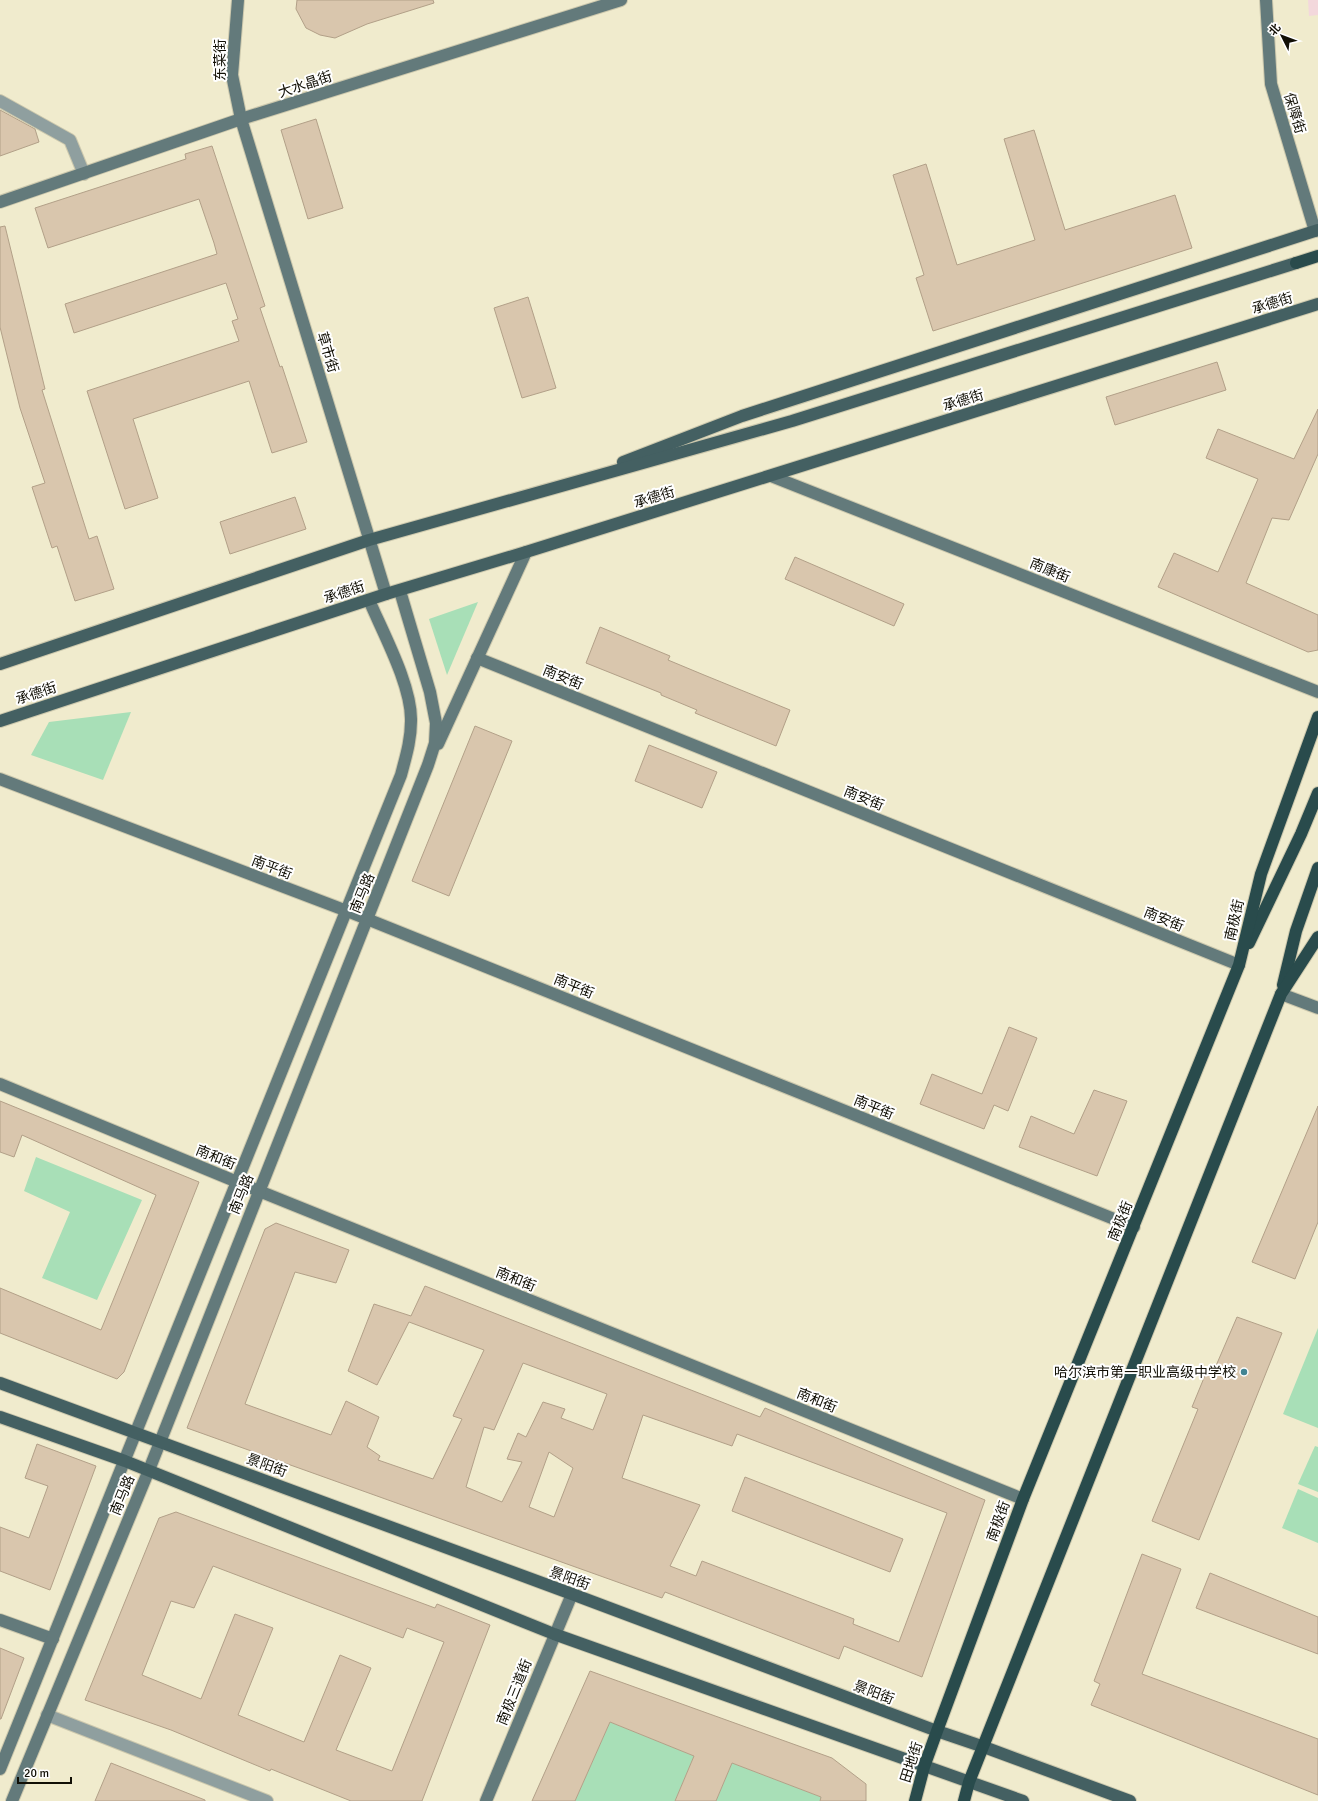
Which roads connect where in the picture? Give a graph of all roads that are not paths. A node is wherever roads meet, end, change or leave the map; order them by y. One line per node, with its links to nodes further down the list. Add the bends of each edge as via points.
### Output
1 (238, 0): 6 (street, 东菜街, via 232,75)
2 (621, 0): 4 (street, 大水晶街)
3 (1266, 0): 9 (street, 保障街, via 1271,84)
4 (601, 3): 6 (street, 大水晶街)
5 (0, 101): 7 (street, via 70,140)
6 (242, 120): 7 (street, 大水晶街); 15 (street, 草市街)
7 (84, 174): 8 (street, 大水晶街)
8 (0, 202)
9 (1317, 231): 14 (main road, via 742,416)
10 (1318, 256): 11 (highway)
11 (1296, 263): 14 (main road, via 792,421)
12 (1318, 304): 13 (main road, 承德街)
13 (771, 476): 16 (main road, 承德街); 22 (street, 南康街)
14 (551, 490): 15 (main road)
15 (369, 540): 18 (street, 草市街); 21 (main road)
16 (526, 552): 17 (main road, 承德街); 20 (street)
17 (400, 591): 18 (main road, 承德街); 25 (street, 南马路, via 430,692 436,723 435,743)
18 (386, 594): 19 (main road, 承德街)
19 (369, 600): 24 (main road, 承德街); 29 (street, 南马路, via 409,701 409,748)
20 (477, 658): 25 (street); 32 (street, 南安街)
21 (0, 664)
22 (1318, 692)
23 (1318, 717): 32 (highway, 南极街, via 1261,874)
24 (0, 720)
25 (428, 765): 30 (street, 南马路)
26 (0, 779): 29 (street, 南平街)
27 (1318, 793): 32 (highway)
28 (1318, 868): 33 (highway, via 1296,931)
29 (347, 911): 30 (street, 南平街); 36 (street, 南马路)
30 (367, 920): 37 (street, 南马路); 38 (street, 南平街)
31 (1318, 937): 33 (highway)
32 (1239, 965): 38 (highway, 南极街)
33 (1281, 994): 34 (street); 52 (highway)
34 (1318, 1008)
35 (0, 1084): 36 (street, 南和街)
36 (238, 1182): 37 (street, 南和街); 41 (street, 南马路)
37 (259, 1192): 42 (street, 南马路); 45 (street, 南和街)
38 (1134, 1227): 45 (highway, 南极街)
39 (0, 1383): 41 (main road, 景阳街)
40 (0, 1416): 43 (main road)
41 (137, 1433): 42 (main road, 景阳街); 43 (street, 南马路)
42 (159, 1441): 44 (street, 南马路); 46 (main road, 景阳街)
43 (125, 1461): 44 (main road); 49 (street, 南马路)
44 (149, 1470): 48 (main road); 50 (street, 南马路)
45 (1023, 1499): 51 (highway, 南极街)
46 (572, 1594): 48 (street, 南极三道街); 51 (main road, 景阳街)
47 (0, 1620): 49 (street)
48 (554, 1634): 53 (main road); 58 (street, 南极三道街)
49 (53, 1639): 54 (street, 南马路)
50 (47, 1715): 56 (street, 南马路); 57 (street)
51 (937, 1731): 52 (main road, 景阳街); 53 (highway, 田地街)
52 (984, 1747): 55 (highway); 62 (main road, 景阳街)
53 (924, 1767): 55 (main road); 59 (highway, 田地街)
54 (0, 1769)
55 (969, 1782): 60 (highway); 61 (main road)
56 (12, 1801)
57 (267, 1801)
58 (486, 1801)
59 (915, 1801)
60 (964, 1801)
61 (1023, 1801)
62 (1130, 1801)

